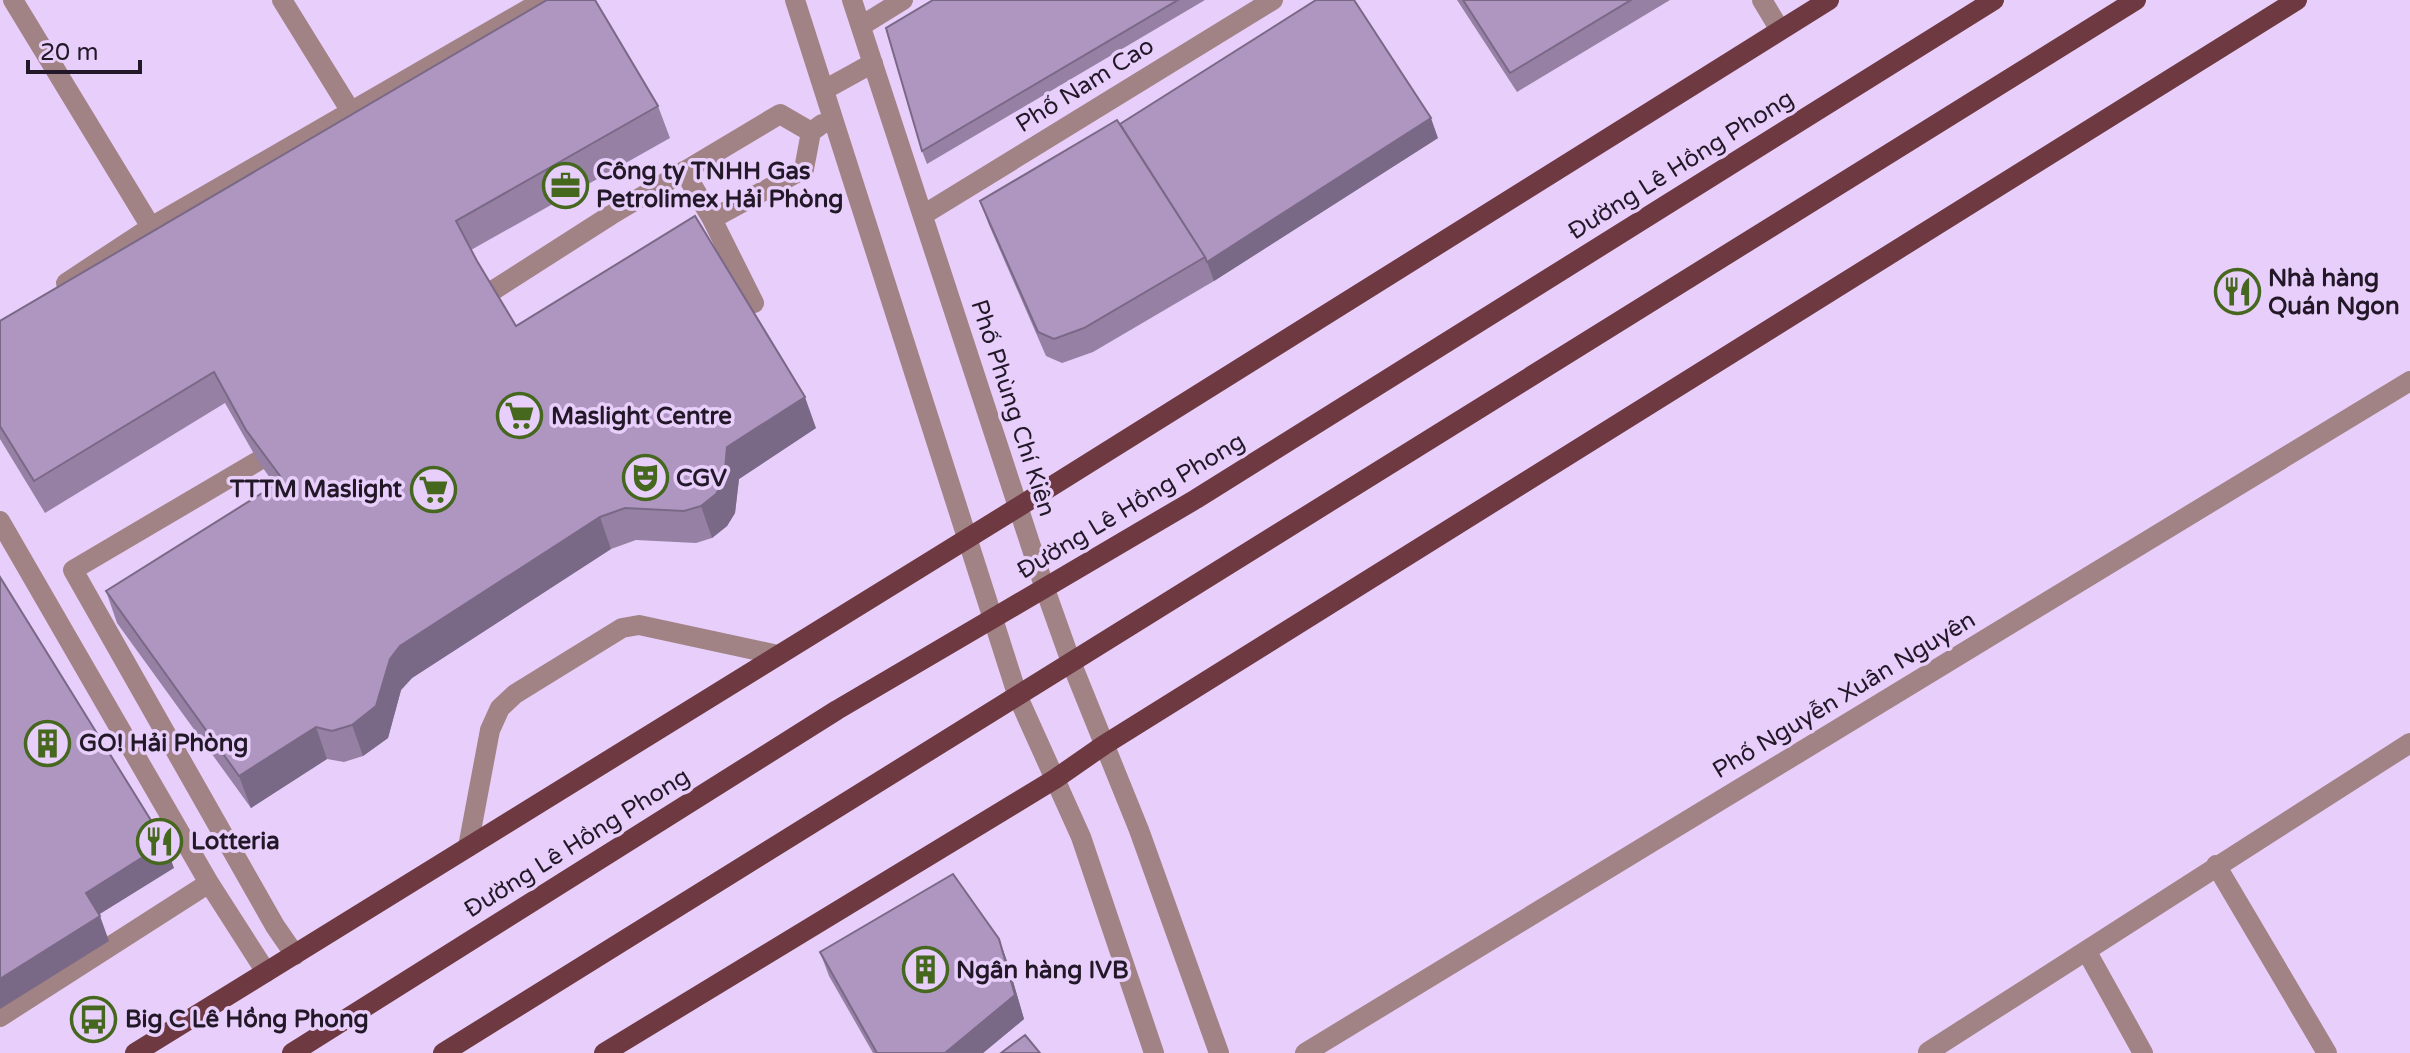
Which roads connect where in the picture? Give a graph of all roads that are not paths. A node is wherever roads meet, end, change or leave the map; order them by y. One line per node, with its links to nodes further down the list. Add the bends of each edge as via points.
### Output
1 (13, 0): 23 (street)
2 (282, 0): 17 (street)
3 (544, 0): 17 (street)
4 (795, 0): 16 (street)
5 (852, 0): 13 (street, Phố Phùng Chí Kiên)
6 (903, 0): 13 (street)
7 (1762, 0): 14 (street)
8 (1829, 0): 14 (main road)
9 (1994, 0): 32 (main road, Đường Lê Hồng Phong)
10 (2136, 0): 35 (main road)
11 (2297, 0): 38 (main road)
12 (1271, 1): 21 (street, Phố Nam Cao)
13 (861, 26): 15 (street, Phố Phùng Chí Kiên)
14 (1780, 30): 29 (main road)
15 (873, 63): 16 (street); 21 (street, Phố Phùng Chí Kiên)
16 (824, 90): 18 (street)
17 (350, 110): 23 (street)
18 (832, 117): 19 (street); 31 (street)
19 (811, 132): 20 (street, via 780,114); 22 (street, via 804,169)
20 (684, 171): 22 (street); 25 (street)
21 (923, 215): 29 (street, Phố Phùng Chí Kiên)
22 (712, 219): 26 (street)
23 (151, 227): 24 (street)
24 (53, 293)
25 (489, 293)
26 (754, 303)
27 (2410, 381): 53 (street, Phố Nguyễn Xuân Nguyên)
28 (258, 461): 44 (street, via 73,570)
29 (1020, 506): 31 (main road); 32 (street, Phố Phùng Chí Kiên)
30 (3, 531): 42 (street)
31 (966, 539): 33 (street); 34 (main road)
32 (1045, 589): 33 (main road, Đường Lê Hồng Phong); 35 (street, Phố Phùng Chí Kiên)
33 (994, 620): 36 (street); 48 (main road, Đường Lê Hồng Phong, via 837,710)
34 (778, 655): 40 (main road); 40 (street, via 639,625 622,628 515,694 500,708 490,730)
35 (1071, 662): 36 (main road); 38 (street, Phố Phùng Chí Kiên)
36 (1018, 697): 39 (street); 49 (main road)
37 (2410, 743): 41 (street)
38 (1104, 745): 39 (main road); 52 (street, Phố Phùng Chí Kiên)
39 (1055, 779): 50 (main road); 51 (street, via 1081,837)
40 (468, 847): 44 (main road)
41 (2216, 865): 43 (street); 56 (street)
42 (209, 883): 45 (street); 46 (street)
43 (2087, 952): 54 (street); 55 (street)
44 (295, 955): 45 (main road)
45 (266, 972): 47 (main road)
46 (0, 1017)
47 (135, 1053)
48 (292, 1053)
49 (443, 1053)
50 (604, 1053)
51 (1154, 1053)
52 (1219, 1053)
53 (1305, 1053)
54 (1927, 1053)
55 (2143, 1053)
56 (2327, 1053)

